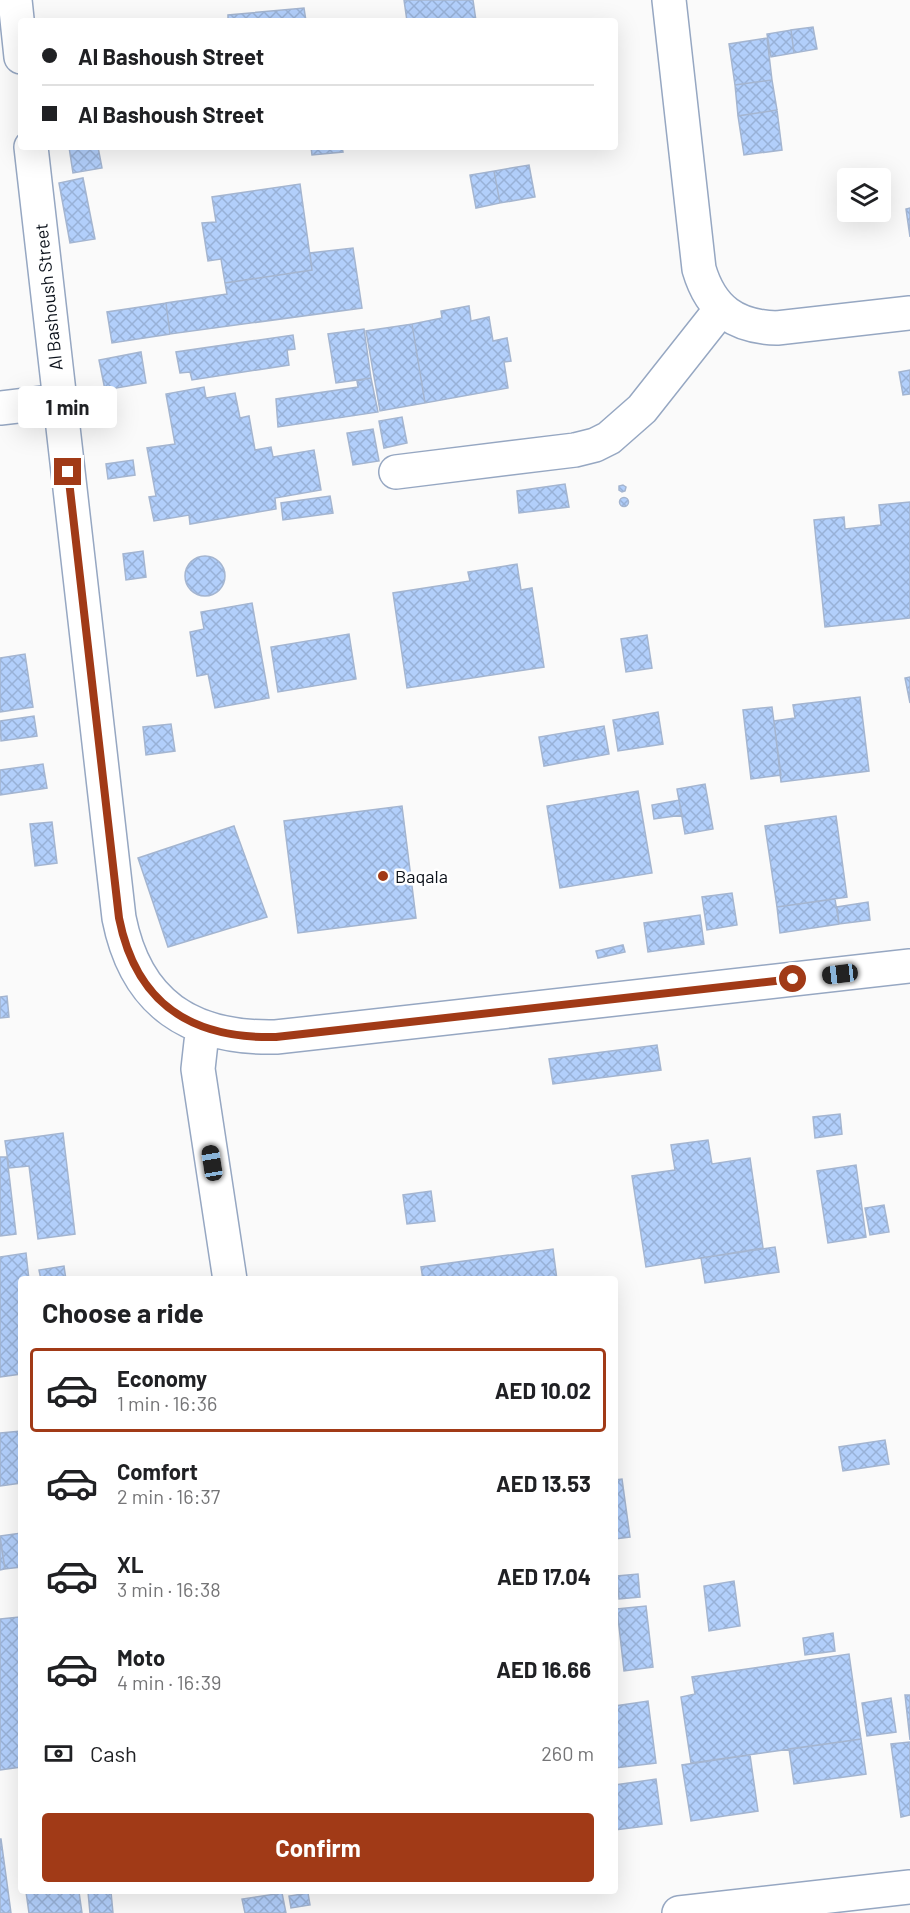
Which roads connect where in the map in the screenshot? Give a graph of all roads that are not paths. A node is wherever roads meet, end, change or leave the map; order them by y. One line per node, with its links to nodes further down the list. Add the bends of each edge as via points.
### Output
1 (15, 0): 3 (street)
2 (669, 0): 5 (street, via 699,269 703,284)
3 (18, 28)
4 (31, 150): 7 (street, Al Bashoush Street)
5 (721, 309): 6 (street, via 747,324 777,328); 9 (street, via 642,409 609,438 575,450)
6 (910, 314)
7 (60, 401): 8 (street); 11 (street, Al Bashoush Street, via 123,940 131,962 158,999 176,1014)
8 (0, 408)
9 (396, 472)
10 (910, 966): 11 (street, Al Bashoush Street, via 276,1037 250,1038)
11 (207, 1028): 12 (street, via 198,1069)
12 (229, 1276)
13 (910, 1887): 14 (street)
14 (814, 1906): 15 (street)
15 (679, 1913)

